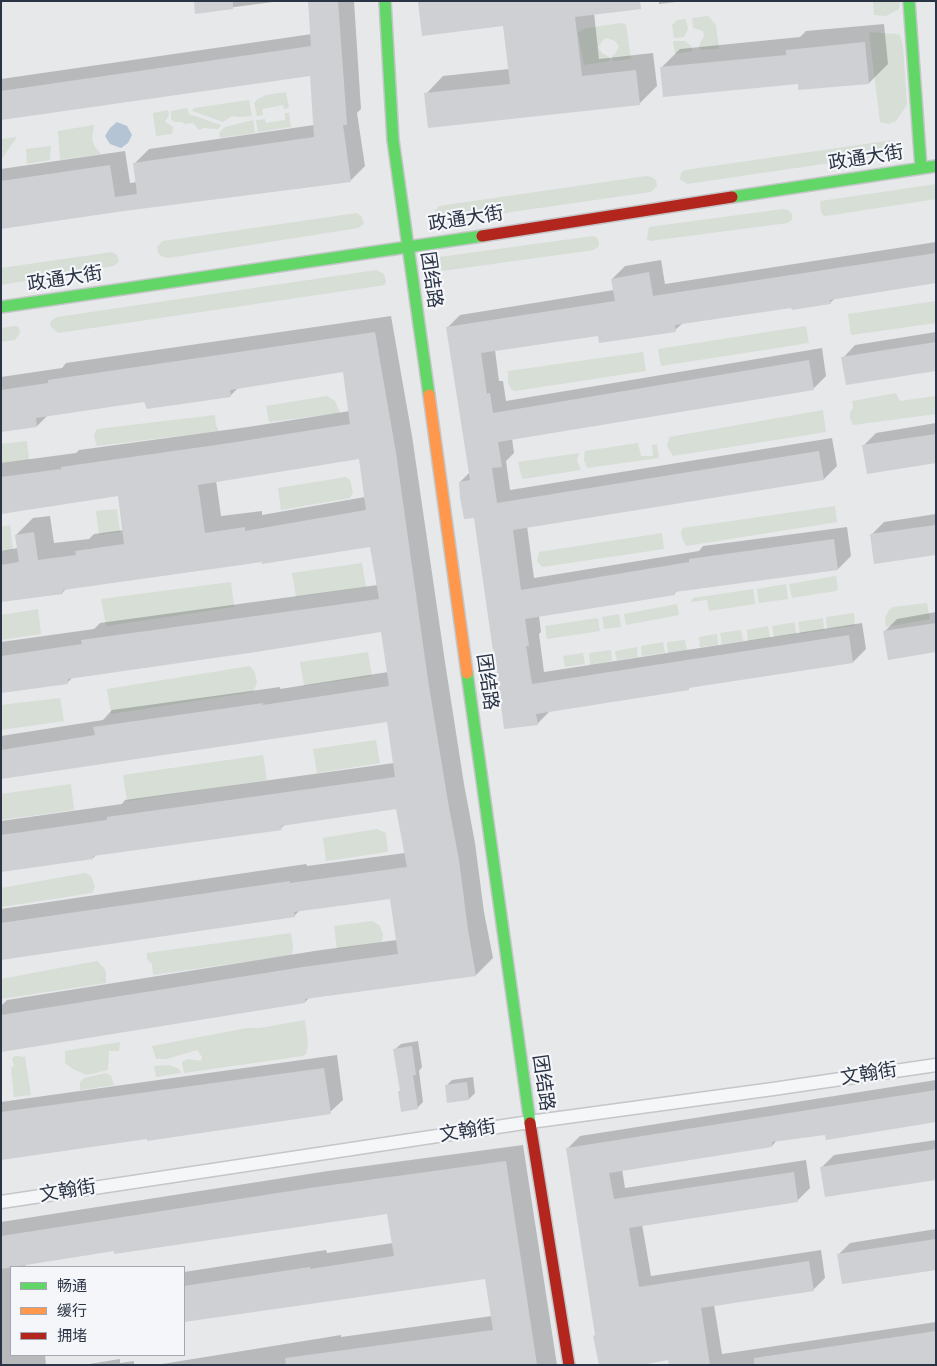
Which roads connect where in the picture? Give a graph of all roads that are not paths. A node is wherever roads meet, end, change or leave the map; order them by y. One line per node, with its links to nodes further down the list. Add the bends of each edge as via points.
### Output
1 (385, 1): 5 (street, 团结路, via 393,140)
2 (909, 1): 4 (street)
3 (936, 166): 4 (street, 政通大街)
4 (921, 168): 5 (street, 政通大街)
5 (408, 247): 6 (street, 政通大街); 8 (street, 团结路)
6 (1, 307)
7 (936, 1065): 8 (street, 文翰街)
8 (530, 1122): 9 (street, 文翰街); 10 (street, 团结路)
9 (1, 1202)
10 (569, 1365)

